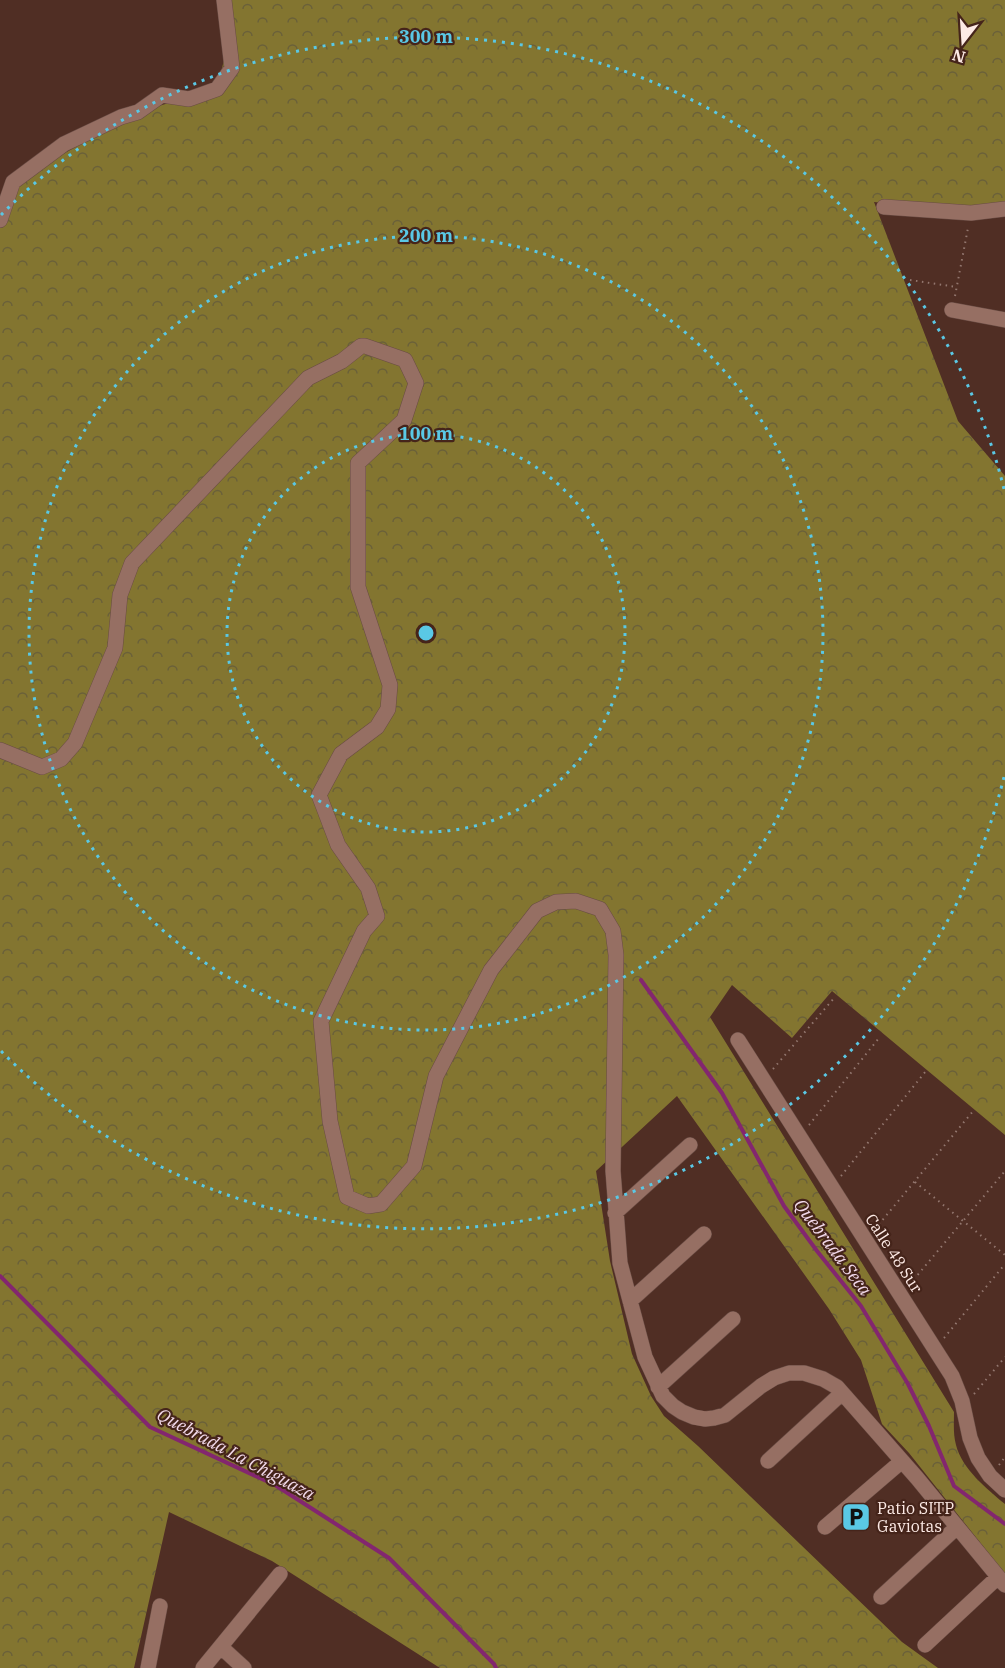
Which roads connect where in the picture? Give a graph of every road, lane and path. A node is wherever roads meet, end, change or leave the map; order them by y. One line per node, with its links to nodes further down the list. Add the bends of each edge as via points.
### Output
1 (224, 0): 5 (street, via 232,68 217,89 189,99 162,95 138,112 64,144 13,182)
2 (884, 207): 4 (street)
3 (1005, 209): 4 (street)
4 (971, 213): 7 (path)
5 (0, 220)
6 (910, 280): 7 (path)
7 (957, 287): 8 (path)
8 (952, 310): 9 (street)
9 (1005, 320)
10 (0, 750): 22 (street, via 42,767 61,759 75,743 115,648 120,596 132,562 308,378 342,361 361,346 405,360 416,383 404,420 358,463 358,587 390,685 388,708 377,727 341,754 319,795 338,844 368,888 377,916 364,931 321,1021 330,1121 347,1197 368,1206 381,1204 414,1166 436,1076 491,970 537,911 556,902 576,900 600,909 613,931 616,955)
11 (836, 997): 15 (path)
12 (879, 1038): 17 (path)
13 (738, 1040): 15 (street, Calle 48 Sur)
14 (926, 1071): 21 (path)
15 (763, 1080): 17 (street, Calle 48 Sur)
16 (974, 1110): 20 (path)
17 (799, 1136): 21 (street, Calle 48 Sur)
18 (690, 1145): 22 (street)
19 (1005, 1171): 23 (path)
20 (915, 1182): 23 (path); 25 (path)
21 (831, 1187): 25 (street, Calle 48 Sur)
22 (615, 1213): 29 (street, via 620,1263)
23 (963, 1221): 26 (path); 28 (path)
24 (704, 1234): 29 (street)
25 (865, 1240): 28 (street, Calle 48 Sur)
26 (1005, 1255)
27 (1005, 1264): 31 (path)
28 (900, 1295): 31 (street, Calle 48 Sur)
29 (630, 1301): 33 (street, via 645,1357)
30 (733, 1318): 33 (street)
31 (935, 1350): 35 (street, Calle 48 Sur)
32 (1005, 1357): 35 (path)
33 (658, 1387): 34 (street, via 673,1406 705,1419 724,1415 761,1386 789,1373 813,1374)
34 (842, 1393): 36 (street); 37 (street)
35 (964, 1407): 38 (street, Calle 48 Sur, via 978,1458)
36 (768, 1461)
37 (902, 1461): 39 (street); 40 (street)
38 (1005, 1490)
39 (825, 1527)
40 (957, 1527): 42 (street); 43 (street)
41 (280, 1574): 46 (street)
42 (1002, 1581): 45 (street)
43 (881, 1597)
44 (159, 1606): 47 (street)
45 (925, 1645)
46 (221, 1647): 48 (street); 49 (street)
47 (148, 1668)
48 (203, 1668)
49 (244, 1668)

